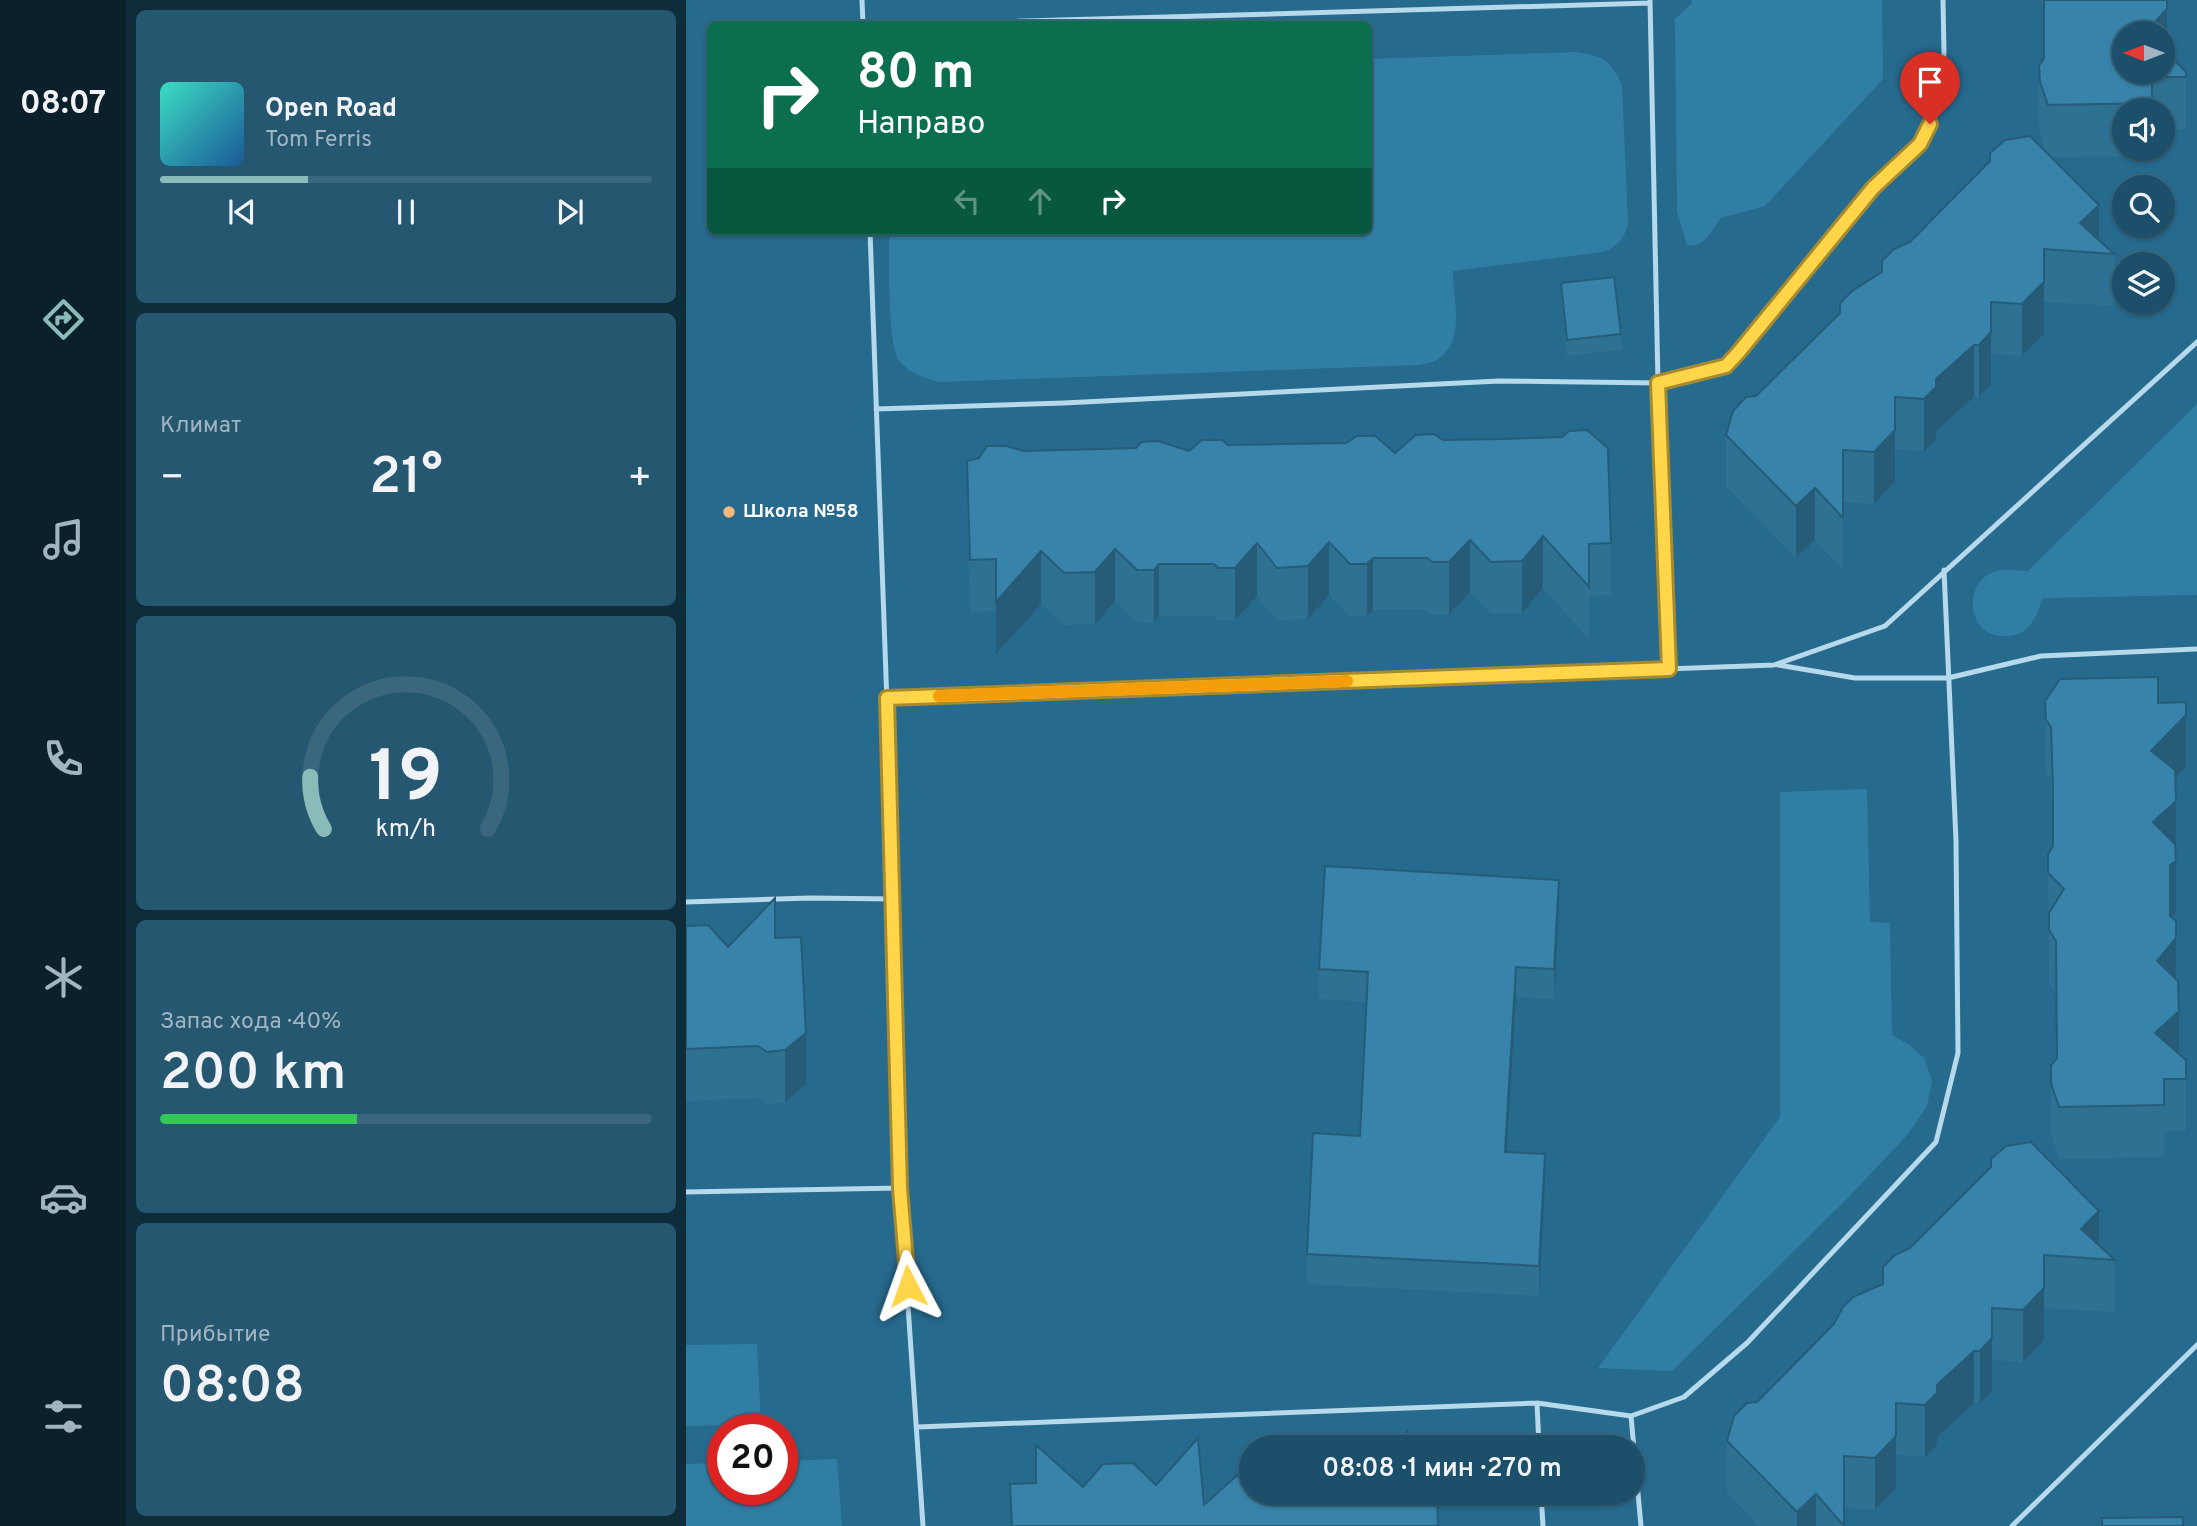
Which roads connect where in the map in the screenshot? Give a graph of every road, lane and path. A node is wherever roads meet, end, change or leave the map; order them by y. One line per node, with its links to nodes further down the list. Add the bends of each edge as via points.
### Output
1 (862, 0): 4 (lane)
2 (1943, 0): 8 (lane, via 1941,104 1920,144 1873,188 1726,366)
3 (1650, 2): 5 (lane); 8 (lane)
4 (863, 21)
5 (1020, 21)
6 (870, 235): 9 (lane)
7 (2197, 342): 10 (lane)
8 (1658, 383): 9 (lane, via 1499,381); 13 (lane)
9 (876, 409): 15 (lane)
10 (1944, 570): 12 (lane, via 1885,626); 14 (lane)
11 (2197, 649): 14 (lane, via 2041,656)
12 (1774, 665): 13 (lane); 14 (lane, via 1855,678)
13 (1669, 669): 15 (lane)
14 (1948, 678): 22 (lane, via 1956,841 1958,1054 1936,1142 1747,1343 1684,1397)
15 (887, 698): 16 (lane)
16 (894, 899): 17 (lane); 18 (lane)
17 (686, 902)
18 (900, 1188): 19 (lane); 23 (lane)
19 (686, 1192)
20 (2197, 1345): 29 (lane)
21 (1537, 1403): 22 (lane); 23 (lane); 24 (lane)
22 (1630, 1416): 28 (lane)
23 (918, 1427): 26 (lane)
24 (1538, 1435)
25 (1542, 1505): 27 (lane)
26 (923, 1526)
27 (1543, 1526)
28 (1641, 1526)
29 (2012, 1526)

